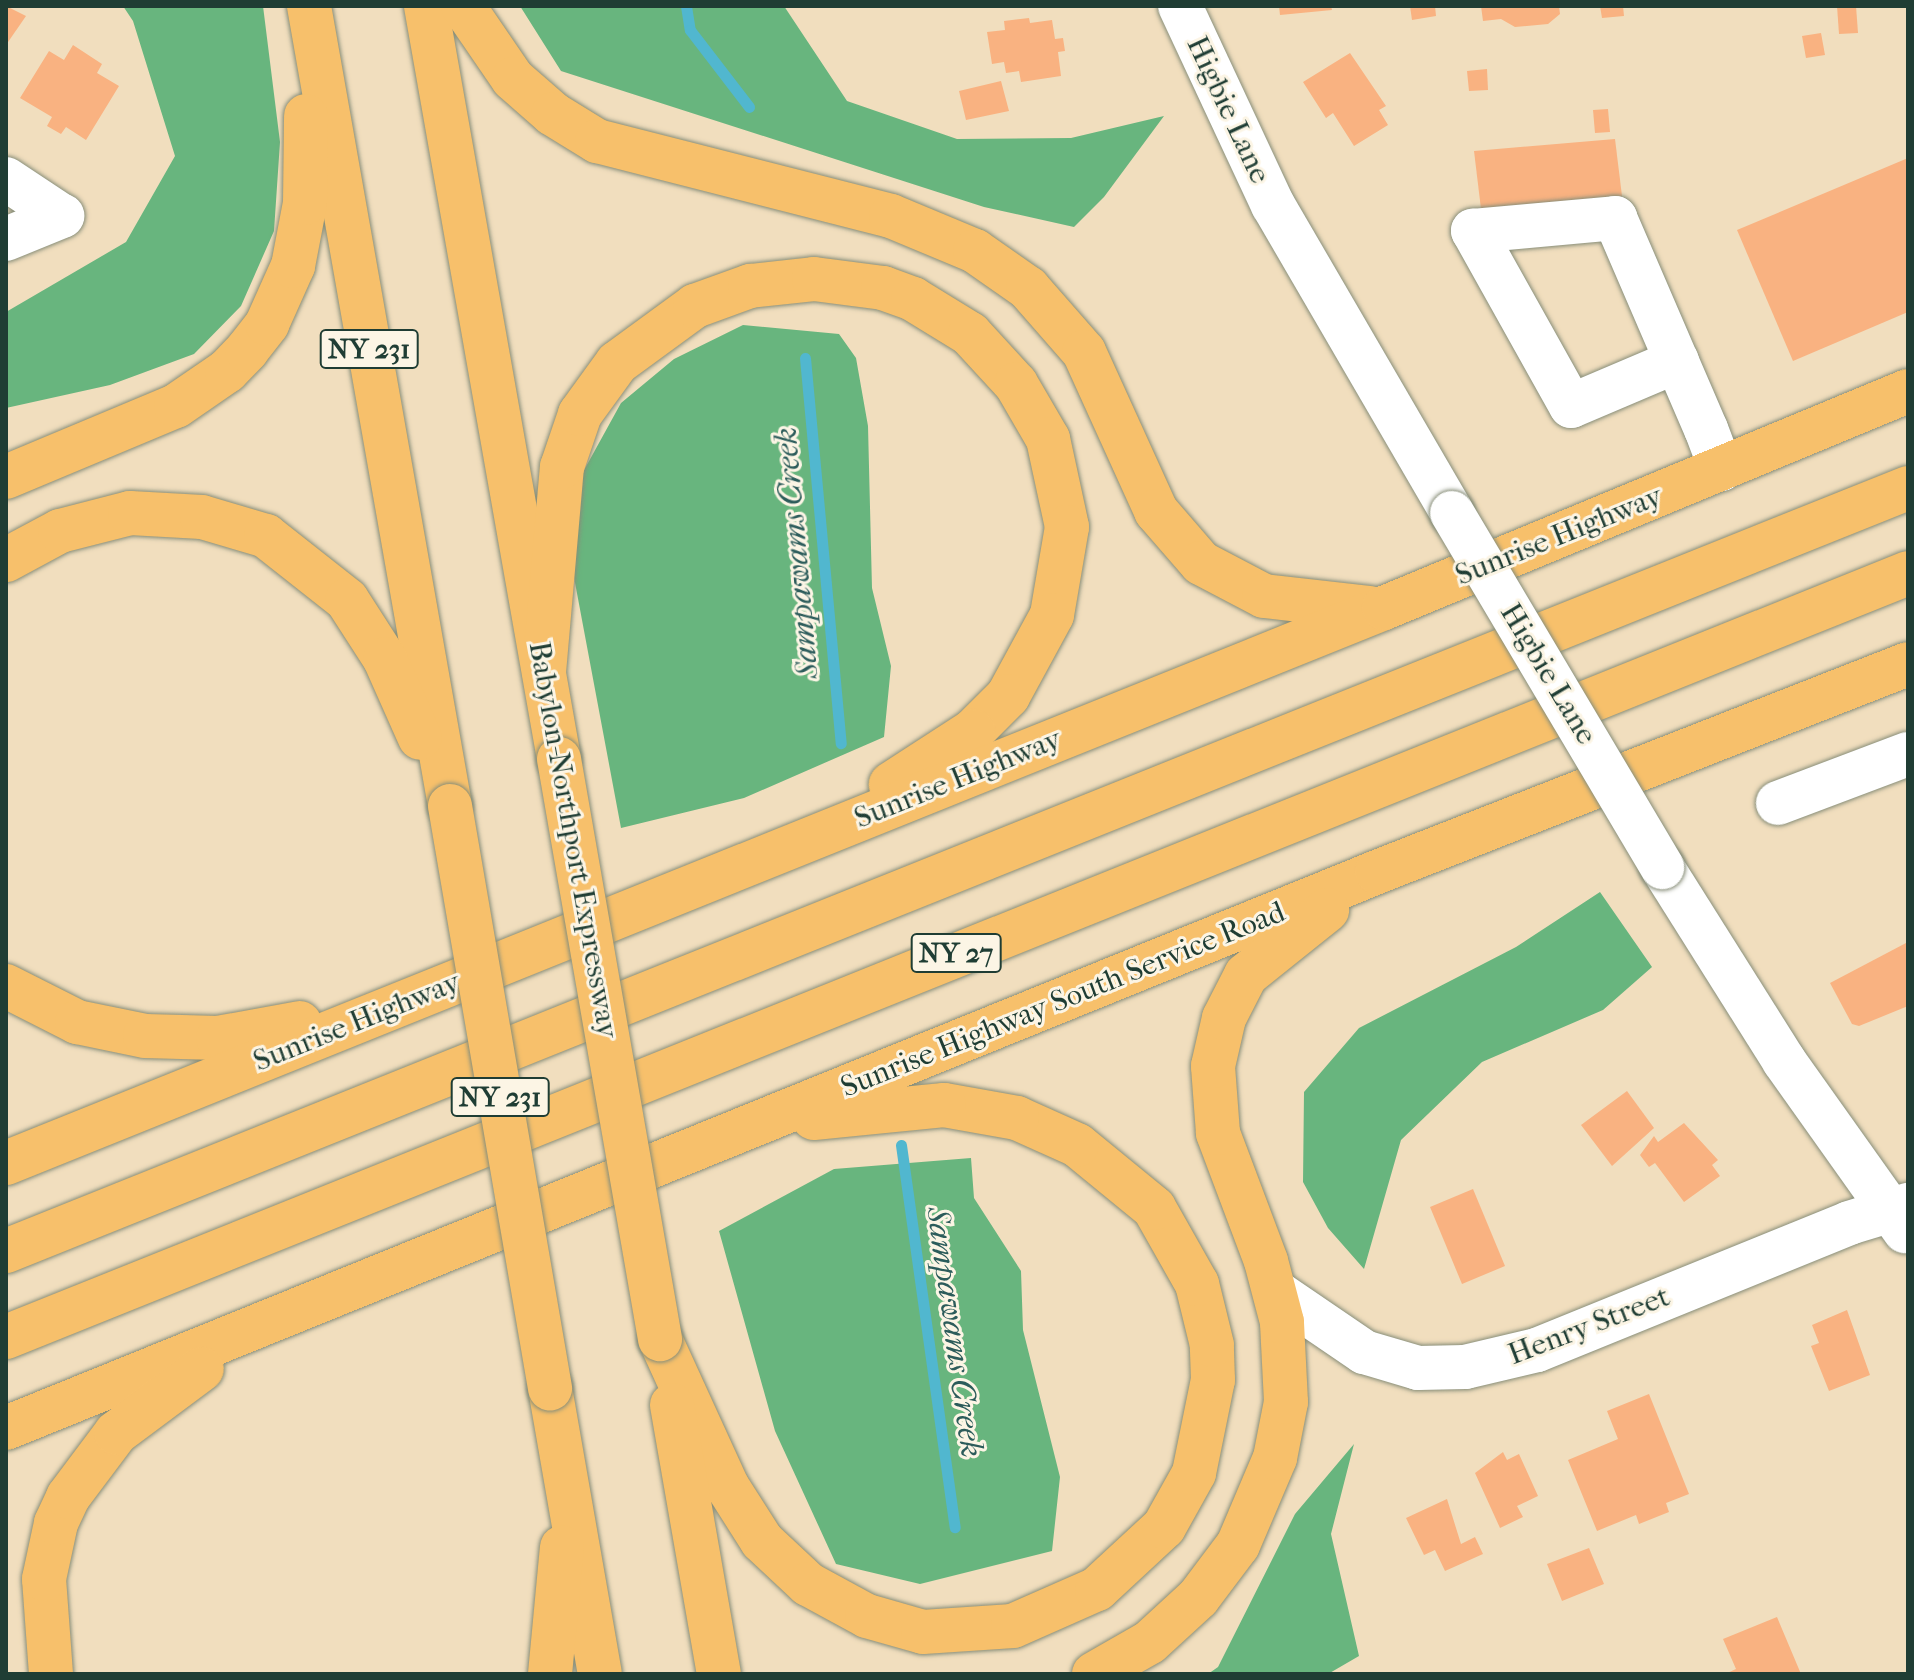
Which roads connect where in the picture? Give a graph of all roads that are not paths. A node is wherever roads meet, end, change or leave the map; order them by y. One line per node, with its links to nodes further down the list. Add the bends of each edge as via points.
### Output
1 (306, 6): 10 (main road, via 305,203 293,266 267,324 227,371 176,406); 19 (main road, NY 231)
2 (426, 6): 16 (main road, Babylon-Northport Expressway)
3 (463, 6): 14 (main road, via 513,79 553,114 597,141 891,216 975,251 1028,288 1084,352 1152,502 1168,529 1201,563 1264,596 1316,606)
4 (1180, 6): 26 (street, Higbie Lane, bridge, via 1273,205 1662,867 1784,1061)
5 (6, 179): 6 (street, via 62,216)
6 (6, 239)
7 (1677, 361): 7 (street, via 1615,218 1473,231 1571,406); 9 (street)
8 (1908, 391): 9 (main road, Sunrise Highway)
9 (1721, 469): 14 (main road, Sunrise Highway)
10 (6, 477)
11 (1908, 488): 27 (main road, NY 27)
12 (6, 560): 19 (main road, via 60,531 130,513 202,517 266,536 324,577 367,629)
13 (1908, 573): 30 (main road, NY 27)
14 (1384, 608): 20 (main road, Sunrise Highway)
15 (1908, 664): 21 (main road)
16 (544, 672): 20 (main road, via 556,497 570,440 597,386 643,340 720,295 814,279 883,288 913,299 970,334 1034,411 1059,469 1066,557 1052,615 1024,672 995,713); 31 (main road, Babylon-Northport Expressway, bridge)
17 (1908, 754): 18 (street)
18 (1778, 803)
19 (450, 806): 33 (main road, NY 231, bridge)
20 (794, 845): 23 (main road, Sunrise Highway)
21 (1377, 872): 24 (main road, Sunrise Highway South Service Road); 28 (main road, via 1260,960 1238,989 1217,1042 1211,1087 1218,1133)
22 (6, 986): 23 (main road, via 77,1022 189,1040 246,1034)
23 (418, 997): 25 (main road, Sunrise Highway)
24 (748, 1127): 29 (main road); 31 (main road, via 944,1105 1017,1118 1105,1163 1170,1230 1206,1314 1213,1380 1194,1473 1164,1527 1144,1550 1070,1605 982,1632 897,1626 837,1603 784,1565 762,1541 727,1486)
25 (6, 1163)
26 (1902, 1217): 28 (street, Henry Street, via 1492,1363 1438,1369 1364,1352)
27 (6, 1251)
28 (1276, 1292): 38 (main road, via 1286,1402 1275,1458 1253,1517 1219,1572 1174,1622)
29 (275, 1319): 32 (main road); 34 (main road, via 131,1419 79,1478 56,1523 46,1565 43,1611)
30 (6, 1337)
31 (660, 1339): 37 (main road, Babylon-Northport Expressway)
32 (6, 1428)
33 (567, 1486): 35 (main road); 36 (main road, NY 231)
34 (51, 1674)
35 (550, 1674)
36 (600, 1674)
37 (719, 1674)
38 (1094, 1674)

